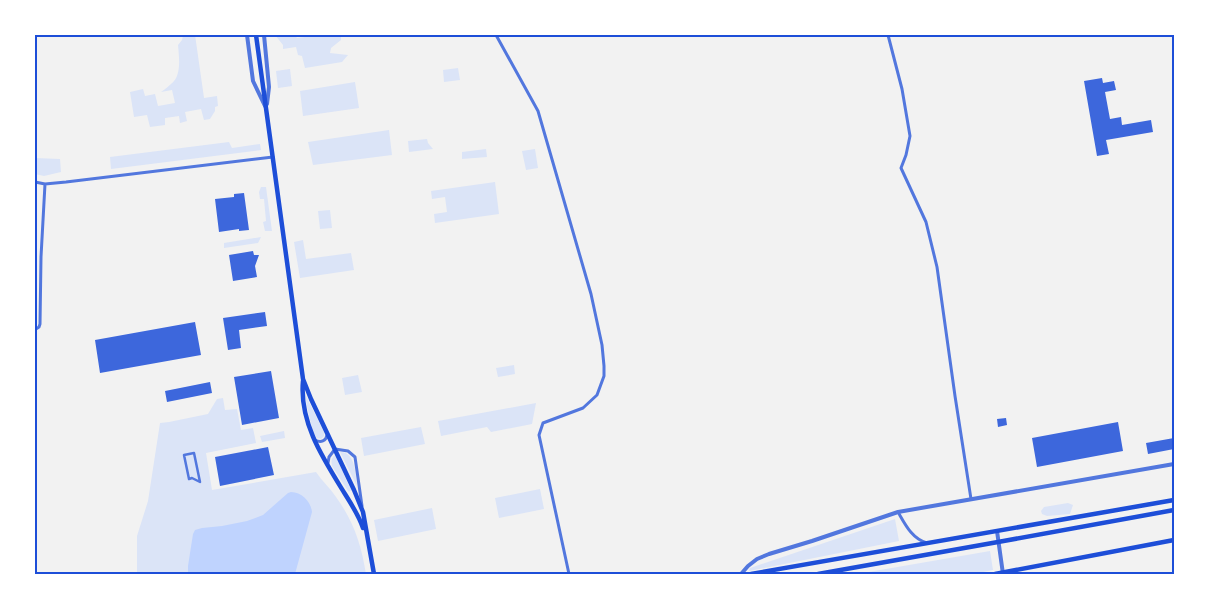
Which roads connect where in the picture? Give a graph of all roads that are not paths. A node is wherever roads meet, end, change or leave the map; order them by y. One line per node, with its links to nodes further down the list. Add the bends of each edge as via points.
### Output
1 (247, 35): 6 (street, via 253,81)
2 (256, 35): 6 (main road)
3 (264, 35): 6 (street, via 269,87)
4 (496, 35): 30 (street, via 538,111 591,294 602,345 604,376 597,395 583,408 543,423 539,436)
5 (888, 35): 18 (street, via 910,136 900,168 926,222 937,267)
6 (266, 108): 7 (main road)
7 (273, 157): 9 (street); 11 (main road)
8 (35, 182): 9 (street)
9 (46, 184): 10 (street, via 40,324)
10 (36, 329)
11 (303, 379): 12 (main road); 13 (main road, via 304,408)
12 (327, 433): 13 (street, via 323,441); 14 (main road)
13 (313, 438): 17 (main road)
14 (334, 450): 17 (street); 21 (main road); 21 (street, via 348,451 355,456)
15 (194, 453): 15 (street, via 197,466 200,482 189,479 184,454)
16 (1174, 464): 18 (street)
17 (328, 466): 27 (main road, via 358,516)
18 (972, 499): 22 (street)
19 (1174, 500): 23 (main road)
20 (1174, 510): 25 (main road)
21 (363, 512): 27 (main road)
22 (898, 512): 26 (street, via 912,534); 31 (street, via 768,554 757,559)
23 (997, 531): 25 (street); 26 (main road)
24 (1174, 540): 28 (main road)
25 (998, 542): 28 (street); 33 (main road)
26 (927, 543): 32 (main road)
27 (368, 544): 29 (main road)
28 (1003, 573): 34 (main road)
29 (374, 574)
30 (569, 574)
31 (741, 574)
32 (751, 574)
33 (818, 574)
34 (995, 574)

